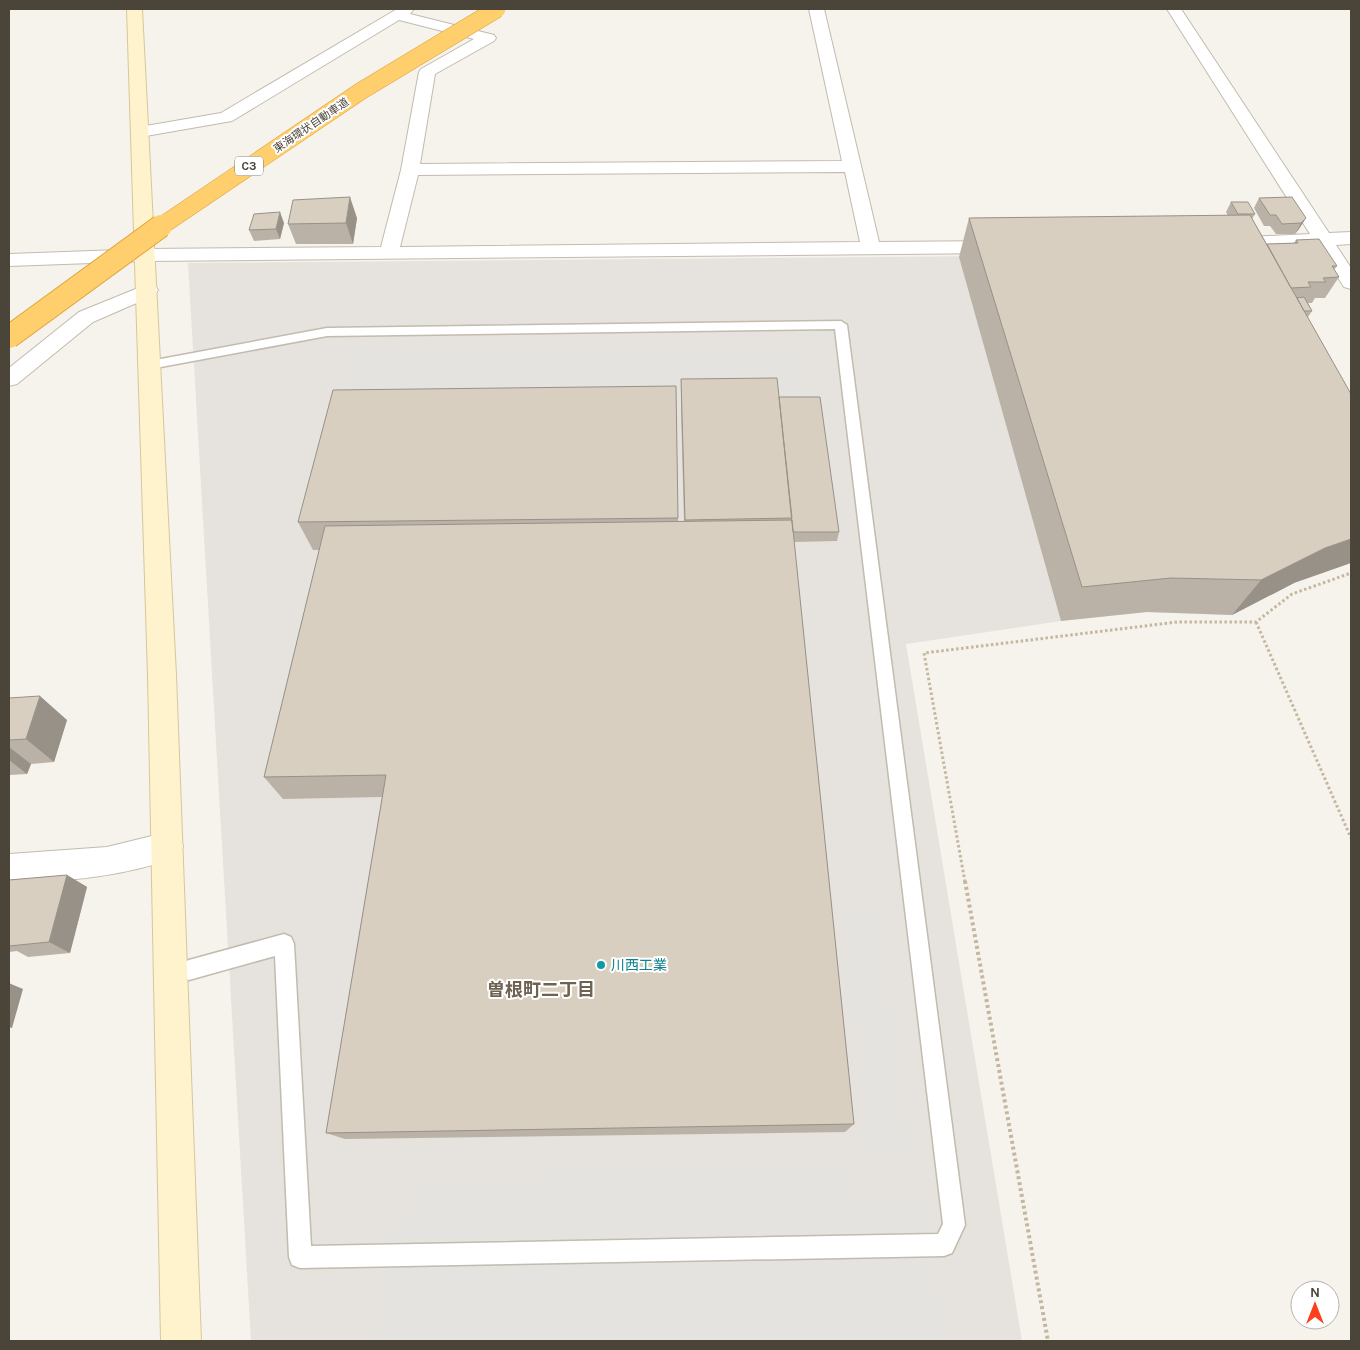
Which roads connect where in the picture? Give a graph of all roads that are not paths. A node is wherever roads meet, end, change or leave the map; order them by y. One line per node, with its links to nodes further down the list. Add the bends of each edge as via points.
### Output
1 (134, 9): 6 (street)
2 (497, 9): 19 (highway, 東海環状自動車道 / C3, bridge, via 361,91 207,195)
3 (817, 9): 7 (street)
4 (1174, 9): 10 (street)
5 (402, 12): 6 (street, via 226,117); 8 (street, via 488,38 427,72)
6 (140, 132): 15 (street)
7 (852, 166): 8 (street); 13 (street)
8 (410, 170): 14 (street)
9 (1351, 238): 10 (street)
10 (1325, 239): 11 (street); 17 (street)
11 (1211, 244)
12 (1017, 247): 13 (street)
13 (871, 248): 14 (street)
14 (389, 252): 15 (street)
15 (146, 254): 16 (street); 18 (street)
16 (9, 260)
17 (1351, 283)
18 (148, 290): 20 (street); 21 (street, via 86,317)
19 (9, 337)
20 (150, 365): 22 (street); 24 (lane, via 327,332 840,325 954,1225 944,1244 300,1257 284,944)
21 (9, 379)
22 (168, 846): 23 (street, via 107,862); 25 (street)
23 (9, 869)
24 (189, 970)
25 (181, 1341)

